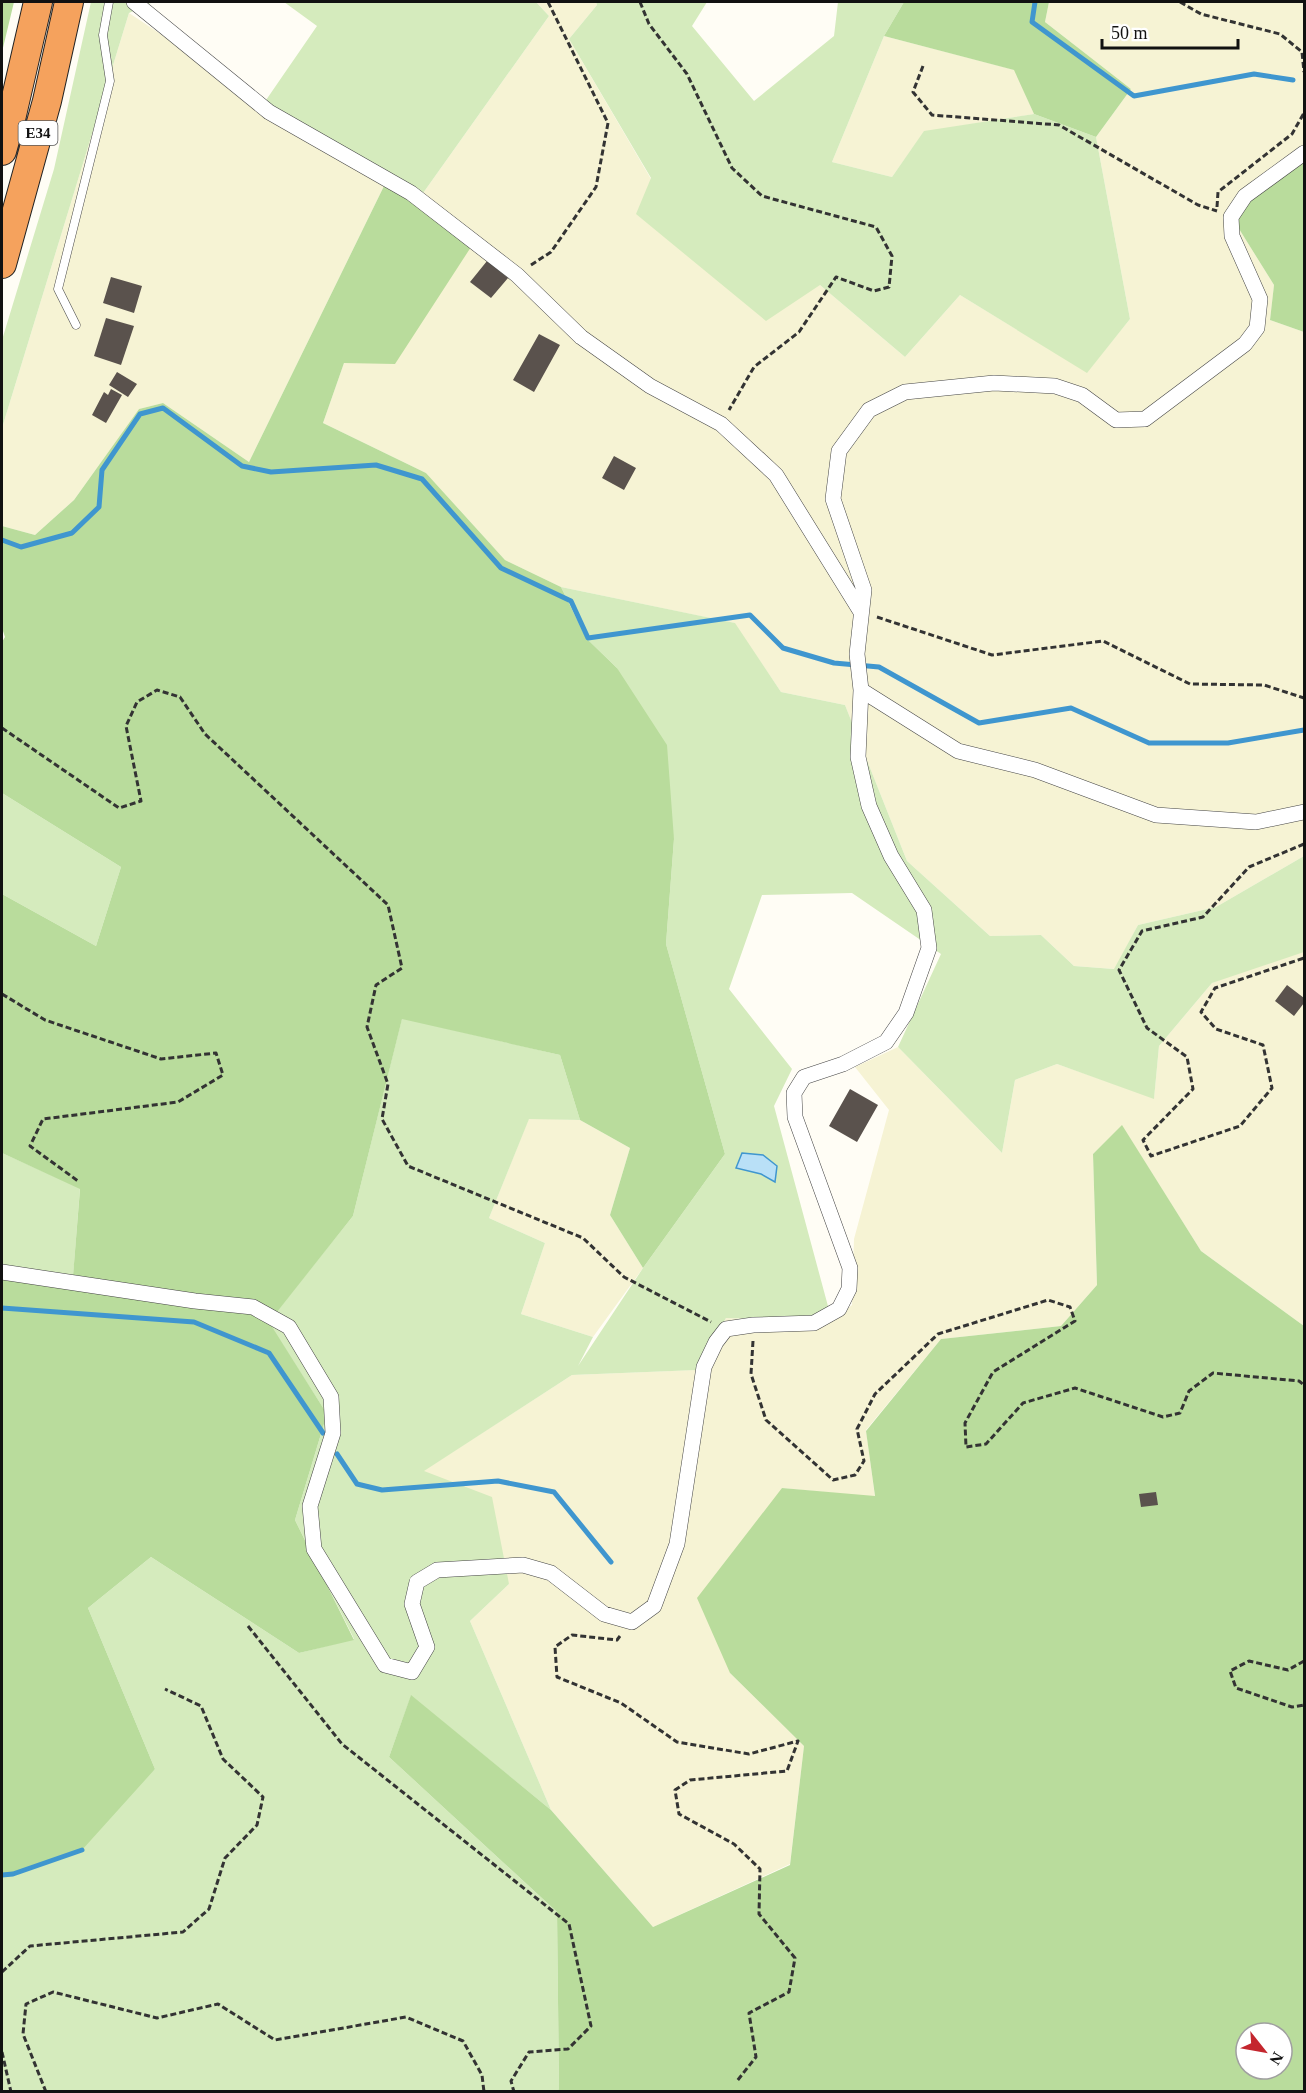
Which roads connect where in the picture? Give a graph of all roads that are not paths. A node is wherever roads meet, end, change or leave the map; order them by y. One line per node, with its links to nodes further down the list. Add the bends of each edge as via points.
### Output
1 (38, 2): 5 (highway, E34)
2 (69, 2): 7 (highway, E34, via 47,101)
3 (109, 2): 8 (lane, via 103,34 110,81 58,289)
4 (134, 2): 9 (street, via 269,112 411,193 517,275 581,337 650,386 722,424 776,475)
5 (2, 151)
6 (1305, 153): 9 (street, via 1245,196 1231,217 1233,236 1260,299 1257,328 1245,344 1144,419 1116,420 1082,395 1055,386 994,383 905,392 869,410 839,451 833,499 864,590)
7 (2, 264)
8 (76, 325)
9 (861, 612): 10 (street, via 857,654)
10 (861, 683): 11 (street, via 958,751 1035,770 1156,815 1256,822); 12 (street, via 858,757 869,806 891,856 924,910 929,948 906,1013 886,1042 843,1064 804,1077 794,1093 795,1117 850,1268 849,1289 839,1309 814,1323 753,1324 726,1329 716,1342 704,1367 676,1544 654,1606 632,1622 604,1614 551,1573 523,1565 437,1570 417,1582 412,1604 427,1647 412,1672 385,1665 314,1549 310,1506 333,1433 331,1396 289,1327 254,1307)
11 (1305, 812)
12 (2, 1272)

